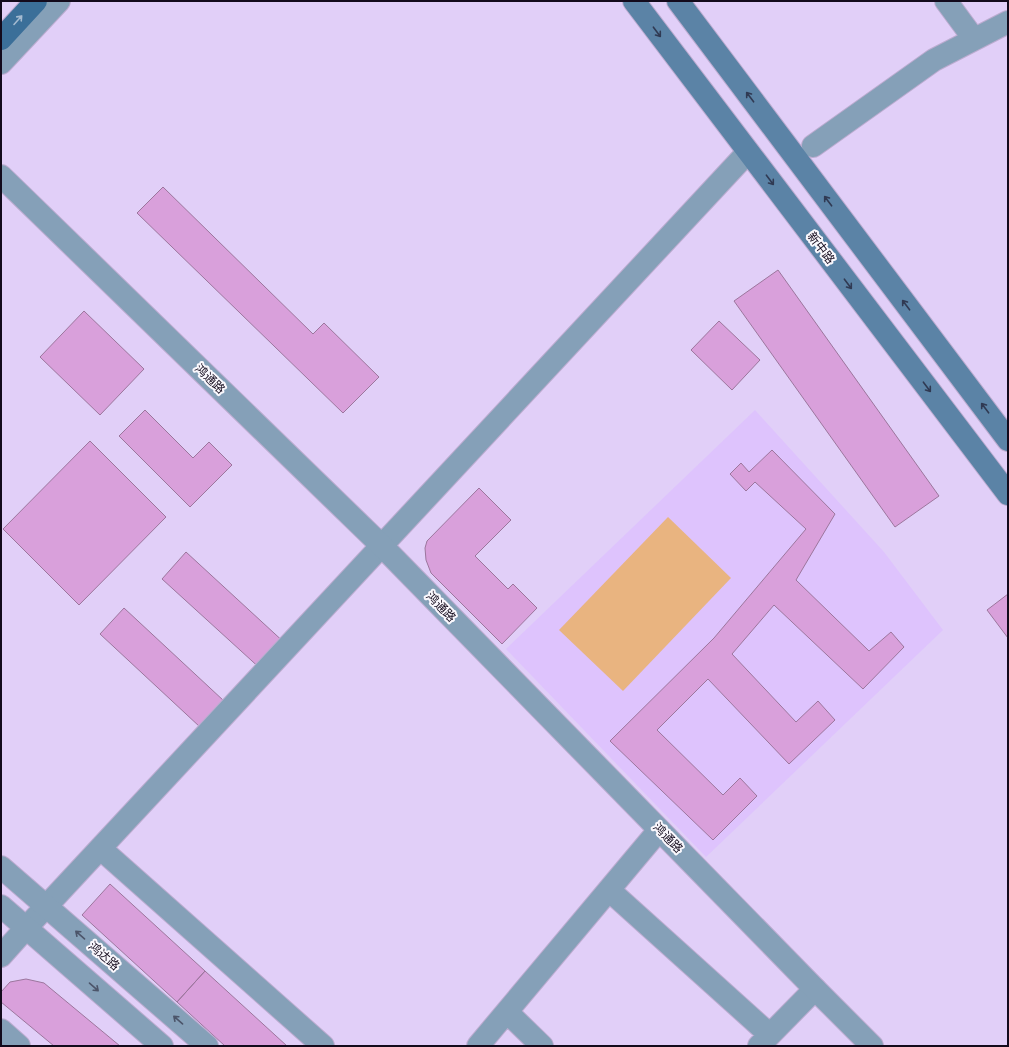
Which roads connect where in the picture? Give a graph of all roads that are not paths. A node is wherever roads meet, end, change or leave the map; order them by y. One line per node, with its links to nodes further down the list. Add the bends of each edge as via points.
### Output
1 (36, 1): 7 (main road, one-way to 1)
2 (59, 1): 9 (street)
3 (634, 1): 11 (main road, 新中路, one-way to 11)
4 (678, 1): 13 (main road, one-way to 4)
5 (946, 1): 8 (street)
6 (1008, 22): 8 (street)
7 (1, 39)
8 (974, 39): 10 (street, via 934,60)
9 (1, 63)
10 (813, 146)
11 (748, 152): 14 (main road, 新中路, one-way to 14); 15 (street)
12 (1, 176): 15 (street, 鸿通路)
13 (1008, 440)
14 (1008, 494)
15 (382, 547): 16 (street, 鸿通路); 17 (street)
16 (659, 830): 19 (street); 24 (street, 鸿通路)
17 (101, 849): 21 (street); 31 (street)
18 (1, 866): 21 (street, 鸿达路)
19 (609, 890): 25 (street); 27 (street)
20 (1, 906): 22 (street)
21 (47, 906): 22 (street); 30 (street, 鸿达路, one-way to 21)
22 (26, 928): 23 (street); 29 (street, one-way to 29)
23 (1, 956)
24 (815, 989): 27 (street); 34 (street, 鸿通路)
25 (507, 1012): 32 (street); 33 (street)
26 (1, 1030): 28 (street)
27 (765, 1040)
28 (19, 1046)
29 (162, 1046)
30 (207, 1046)
31 (323, 1046)
32 (478, 1046)
33 (542, 1046)
34 (872, 1046)

